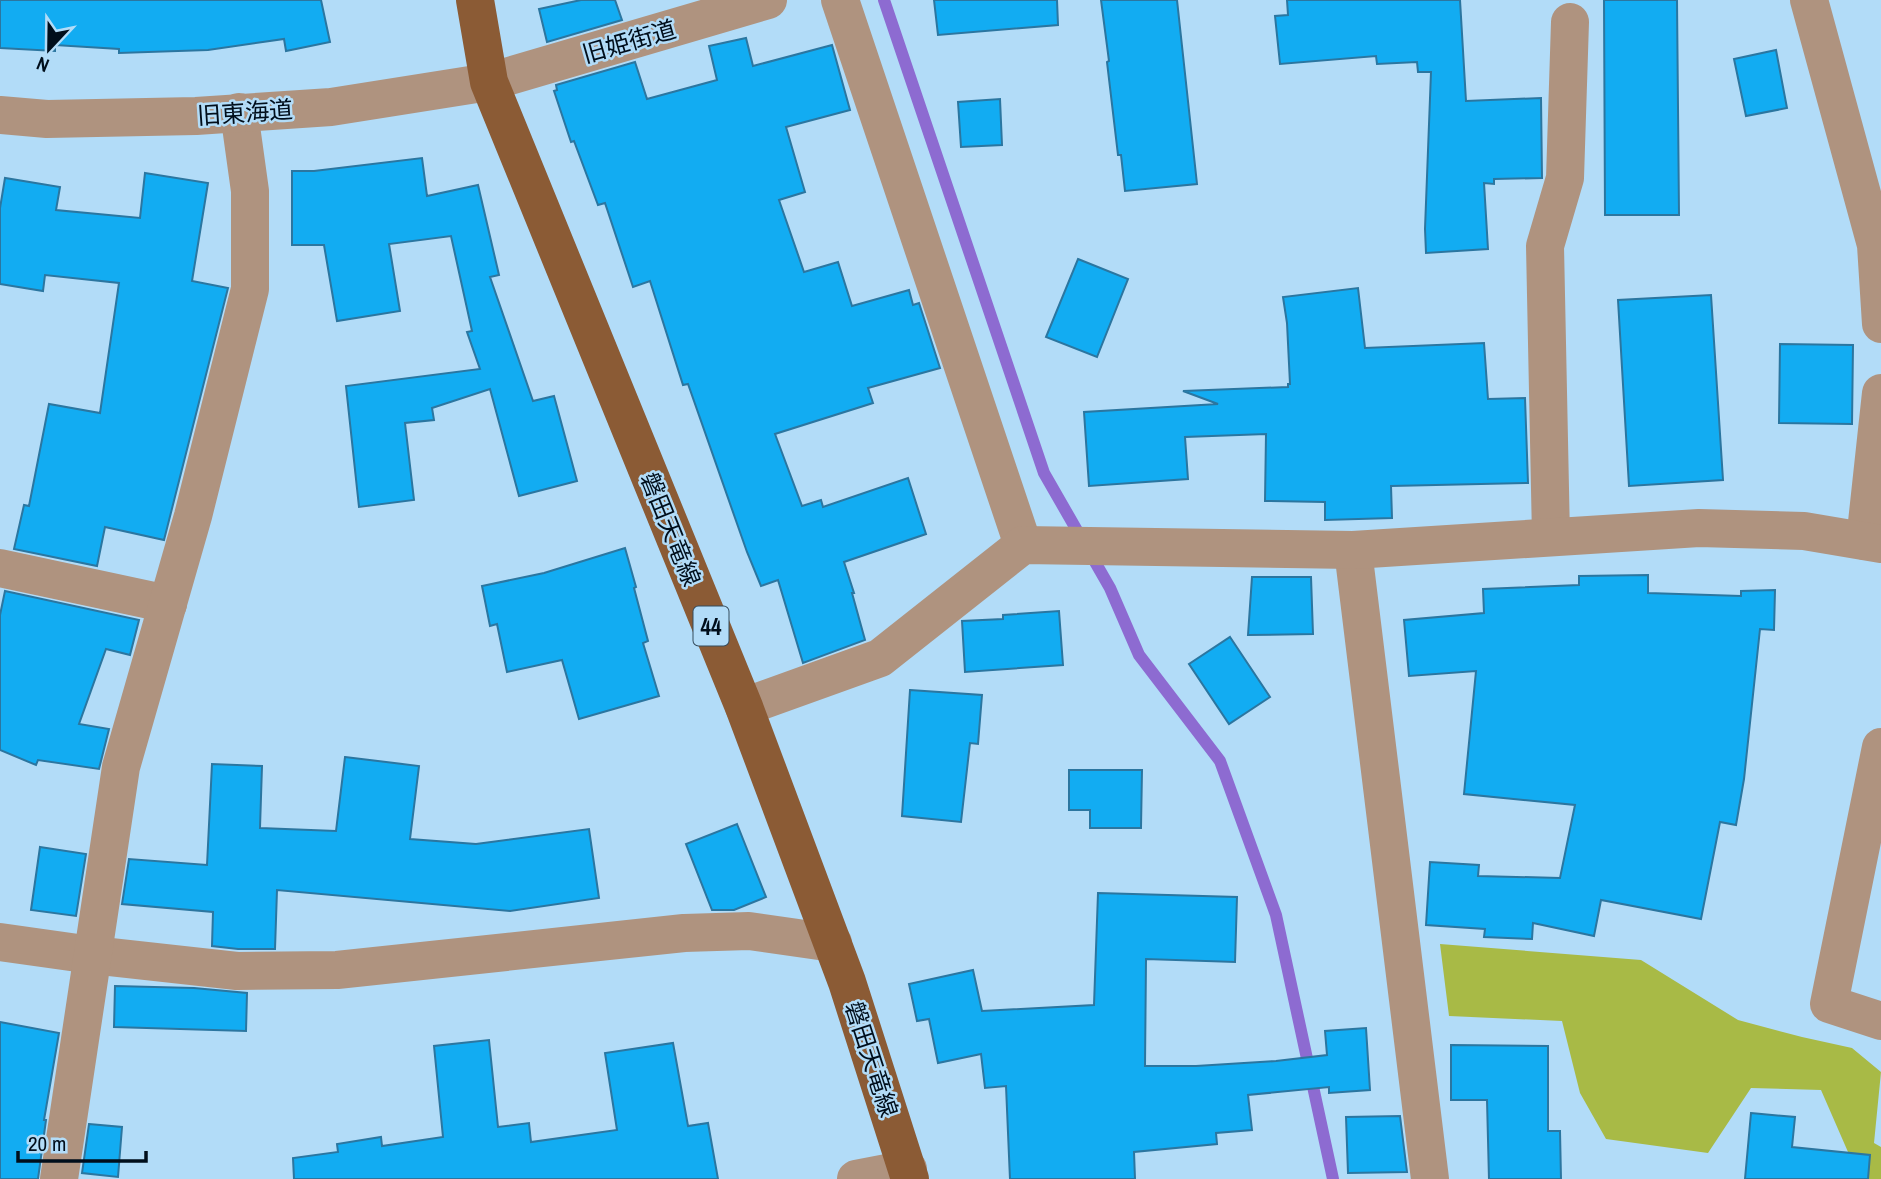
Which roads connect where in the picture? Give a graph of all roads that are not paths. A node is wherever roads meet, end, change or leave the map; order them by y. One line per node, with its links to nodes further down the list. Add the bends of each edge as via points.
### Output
1 (475, 0): 6 (main road, 磐田天竜線 / 44)
2 (768, 0): 6 (street, 旧姫街道)
3 (840, 0): 13 (street)
4 (1809, 0): 9 (street, via 1876,245)
5 (1570, 22): 11 (street, via 1565,178 1545,246)
6 (489, 82): 7 (street, 旧東海道, via 331,107); 17 (main road, 磐田天竜線 / 44)
7 (239, 113): 8 (street, 旧東海道, via 47,119); 16 (street, via 250,191 250,289)
8 (0, 115)
9 (1881, 324)
10 (1881, 393): 12 (street)
11 (1551, 537): 12 (street, via 1699,528 1804,531); 14 (street)
12 (1873, 542)
13 (1023, 545): 14 (street); 17 (street, via 880,658)
14 (1353, 550): 26 (street)
15 (0, 568): 16 (street)
16 (168, 604): 21 (street, via 121,767)
17 (744, 707): 20 (main road, 磐田天竜線 / 44)
18 (1881, 747): 22 (street, via 1829,1004)
19 (0, 942): 21 (street)
20 (833, 943): 21 (street, via 749,931 684,933 337,970 237,971); 23 (main road, 磐田天竜線 / 44)
21 (92, 955): 24 (street)
22 (1881, 1021)
23 (909, 1174): 25 (street)
24 (59, 1179)
25 (856, 1179)
26 (1430, 1179)

